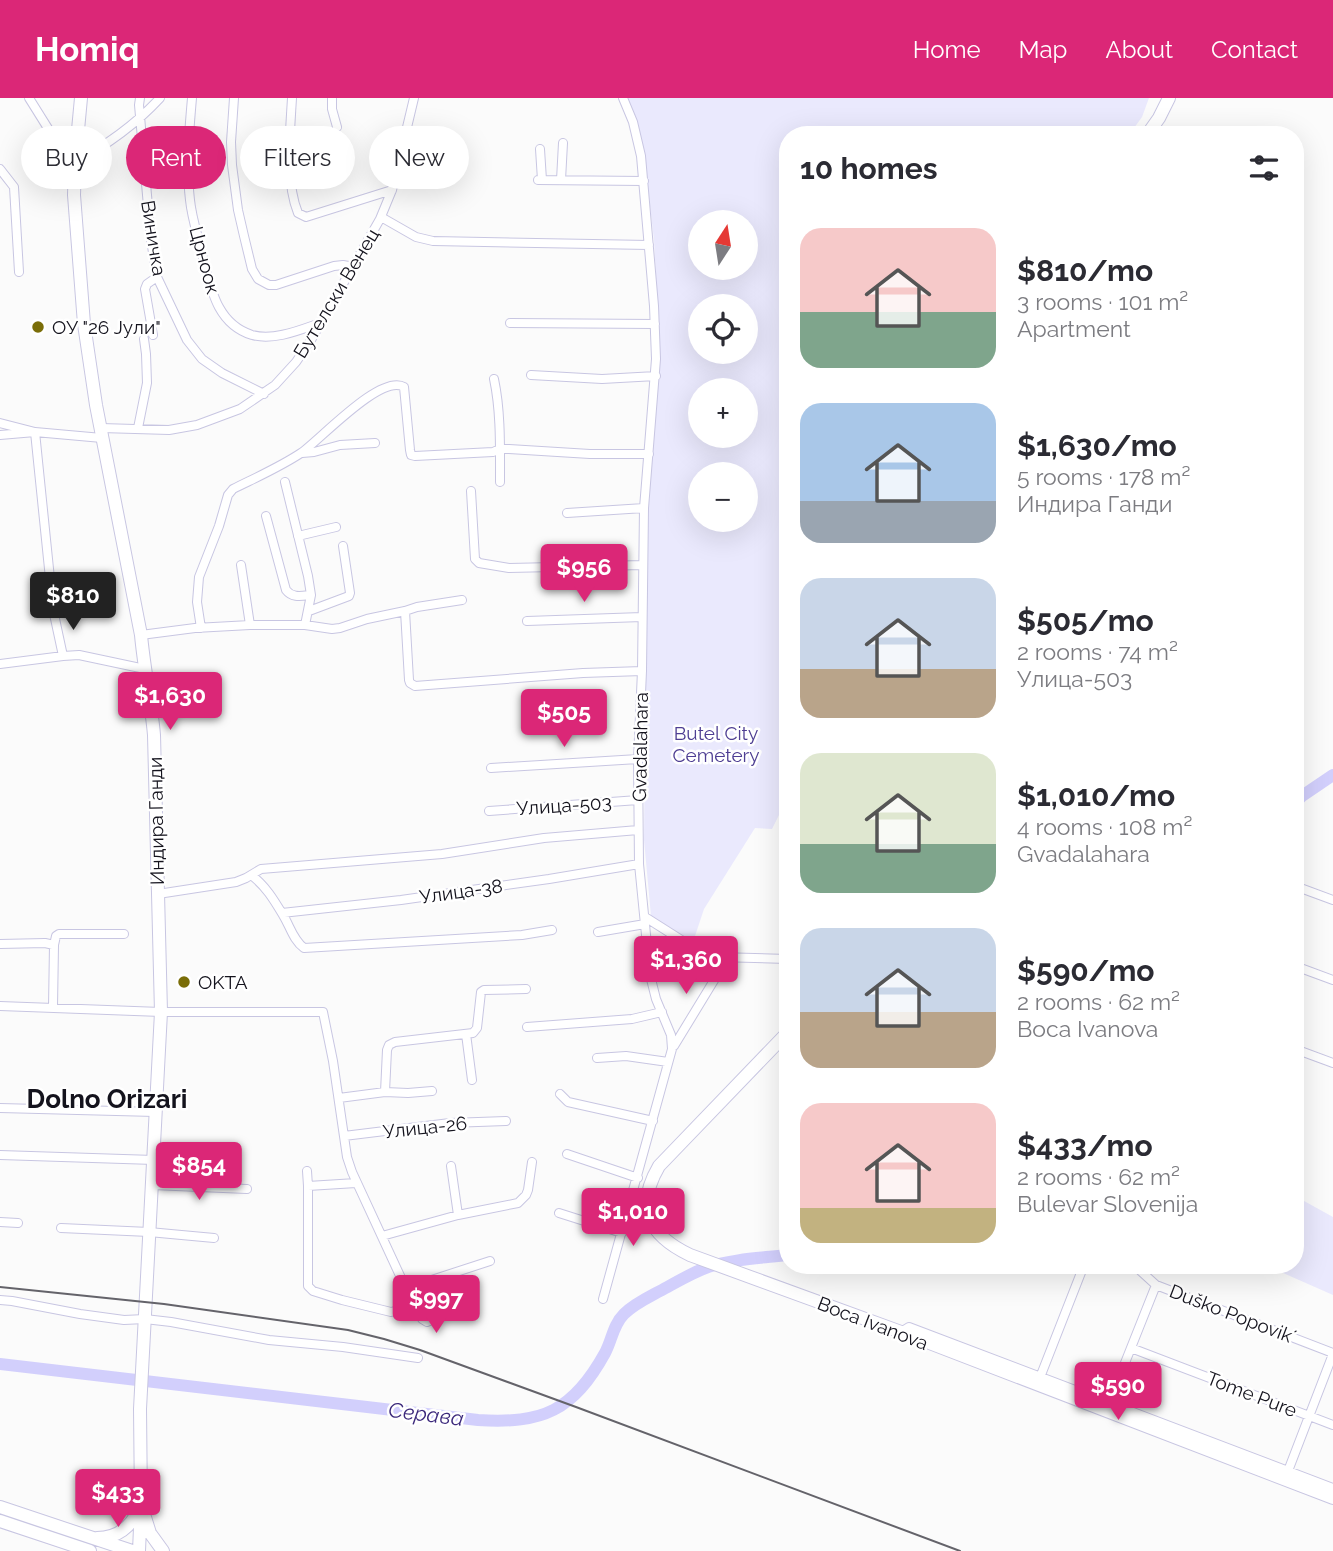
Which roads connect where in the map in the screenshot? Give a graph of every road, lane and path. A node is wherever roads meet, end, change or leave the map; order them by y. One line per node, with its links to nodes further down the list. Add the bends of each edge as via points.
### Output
1 (29, 98): 13 (street)
2 (81, 98): 14 (street, Индира Ганди)
3 (140, 98): 12 (street, Виничка)
4 (160, 98): 12 (street)
5 (192, 98): 30 (street, Црноок, via 190,201 211,291 220,310 238,329 262,337)
6 (234, 98): 27 (street, via 234,185 258,279 276,285 334,266)
7 (292, 98): 24 (street, via 290,167 298,214 306,216)
8 (332, 98): 15 (street)
9 (414, 98): 24 (street, Бутелски Венец)
10 (623, 98): 22 (street, Gvadalahara, via 635,130)
11 (1169, 98): 16 (street)
12 (140, 119): 17 (street); 29 (street, Виничка, via 150,240)
13 (46, 126)
14 (78, 126)
15 (337, 126)
16 (1153, 126)
17 (112, 139)
18 (563, 143): 21 (street)
19 (540, 149): 21 (street, via 540,180)
20 (0, 169): 28 (street, via 14,187)
21 (562, 180): 22 (street)
22 (644, 181): 26 (street, Gvadalahara)
23 (74, 189): 42 (street, Индира Ганди, via 84,324)
24 (392, 190): 25 (street, Бутелски Венец)
25 (381, 217): 26 (street, via 433,241); 27 (street, Бутелски Венец)
26 (649, 245): 32 (street, Gvadalahara)
27 (354, 267): 30 (street, Бутелски Венец)
28 (19, 272)
29 (158, 278): 33 (street, via 145,289); 38 (street, Виничка, via 187,340 202,359)
30 (320, 323): 38 (street, Бутелски Венец, via 296,362)
31 (510, 323): 32 (street)
32 (654, 324): 36 (street, Gvadalahara)
33 (153, 335)
34 (144, 339): 40 (street, via 147,383)
35 (531, 375): 36 (street, via 602,380)
36 (656, 376): 47 (street, Gvadalahara)
37 (494, 379): 45 (street)
38 (264, 394): 40 (street, Бутелски Венец, via 240,409 197,425 169,430)
39 (0, 423): 41 (street)
40 (138, 428): 42 (street, Бутелски Венец)
41 (35, 432): 42 (street, Бутелски Венец); 43 (street, Бутелски Венец); 60 (street)
42 (102, 433): 70 (street, Индира Ганди)
43 (0, 435)
44 (375, 443): 46 (street)
45 (500, 449): 46 (street, via 411,455 404,387 397,384 363,399); 47 (street); 49 (street)
46 (302, 453): 69 (street, via 228,495 199,577)
47 (649, 454): 51 (street, Gvadalahara)
48 (285, 482): 55 (street)
49 (500, 482)
50 (471, 491): 58 (street, via 475,559 479,563 509,568)
51 (644, 508): 52 (street); 58 (street, Gvadalahara)
52 (567, 513)
53 (266, 516): 59 (street, via 286,590 289,595)
54 (336, 527): 55 (street)
55 (298, 536): 59 (street)
56 (343, 546): 62 (street, via 349,596)
57 (241, 565): 67 (street)
58 (643, 565): 65 (street, Gvadalahara)
59 (311, 595): 62 (street)
60 (52, 598)
61 (462, 600): 63 (street)
62 (309, 611): 68 (street)
63 (405, 611): 68 (street, via 340,628); 74 (street, via 409,680 415,686)
64 (54, 614): 71 (street)
65 (642, 617): 66 (street); 74 (street, Gvadalahara)
66 (527, 621)
67 (250, 625): 68 (street); 69 (street)
68 (305, 625)
69 (201, 628): 70 (street)
70 (141, 635): 73 (street, Индира Ганди)
71 (63, 656): 72 (street); 73 (street)
72 (0, 664)
73 (145, 669): 83 (street, Индира Ганди, via 154,735)
74 (642, 671): 75 (street, Gvadalahara)
75 (638, 759): 76 (street); 77 (street, Gvadalahara)
76 (491, 768)
77 (638, 800): 78 (street, Улица-503); 79 (street, Gvadalahara)
78 (489, 811)
79 (638, 830): 80 (street, Gvadalahara); 81 (street, via 261,869)
80 (639, 864): 85 (street, Улица-38, via 549,880); 86 (street, Gvadalahara)
81 (251, 876): 83 (street); 85 (street)
82 (1304, 889): 84 (street)
83 (158, 894): 99 (street, Индира Ганди)
84 (1333, 900)
85 (282, 913): 87 (street, via 304,948)
86 (645, 921): 88 (street); 92 (street, via 697,950); 100 (street, Gvadalahara, via 650,975)
87 (552, 930)
88 (598, 932)
89 (124, 934): 91 (street, via 59,934)
90 (0, 944): 91 (street)
91 (54, 945): 98 (street)
92 (727, 958): 93 (street); 104 (street)
93 (779, 959)
94 (1304, 970): 95 (street)
95 (1333, 980)
96 (526, 989): 102 (street, via 481,992 477,1028)
97 (0, 1006): 98 (street)
98 (54, 1007): 99 (street)
99 (161, 1012): 113 (street, via 323,1012); 115 (street, Индира Ганди)
100 (662, 1012): 101 (street, via 632,1019); 104 (street, Gvadalahara)
101 (527, 1027)
102 (466, 1034): 109 (street); 111 (street, via 392,1043 387,1049)
103 (779, 1041): 131 (street, via 665,1159)
104 (672, 1048): 107 (street)
105 (1304, 1052): 108 (street)
106 (597, 1058): 107 (street, via 626,1056)
107 (668, 1062): 117 (street)
108 (1333, 1063)
109 (472, 1080)
110 (432, 1091): 111 (street)
111 (385, 1092): 113 (street)
112 (560, 1094): 117 (street, via 568,1101)
113 (339, 1098): 118 (street)
114 (0, 1108): 115 (street)
115 (155, 1112): 121 (street, Индира Ганди)
116 (506, 1121): 118 (street, Улица-26)
117 (653, 1121): 125 (street)
118 (344, 1136): 126 (street)
119 (567, 1154): 125 (street)
120 (0, 1155): 121 (street)
121 (153, 1160): 127 (street, Индира Ганди)
122 (532, 1163): 133 (street, via 528,1190 518,1203)
123 (451, 1166): 133 (street)
124 (307, 1171): 128 (street)
125 (638, 1178): 129 (street)
126 (356, 1183): 128 (street); 139 (street)
127 (152, 1185): 130 (street); 137 (street, Индира Ганди)
128 (309, 1186): 149 (street, via 308,1286 391,1312)
129 (635, 1188): 131 (street); 138 (street)
130 (247, 1189)
131 (647, 1198): 154 (street, Boca Ivanova, via 657,1233 674,1248)
132 (559, 1213): 138 (street)
133 (458, 1215): 139 (street)
134 (0, 1222): 135 (street)
135 (18, 1223)
136 (61, 1228): 137 (street)
137 (149, 1232): 140 (street); 150 (street, Индира Ганди)
138 (622, 1233): 147 (street)
139 (382, 1236): 145 (street)
140 (214, 1238)
141 (490, 1261): 145 (street)
142 (1080, 1274): 154 (street)
143 (1144, 1274): 144 (street, Duško Popoviḱ)
144 (1156, 1285): 151 (street); 152 (street, Duško Popoviḱ)
145 (407, 1288): 149 (street)
146 (465, 1297): 149 (street, via 427,1322)
147 (603, 1299)
148 (0, 1300): 150 (street, via 124,1320)
149 (414, 1306)
150 (145, 1319): 153 (street); 162 (street, Индира Ганди)
151 (1131, 1348): 155 (street); 156 (street, Tome Pure)
152 (1333, 1353): 156 (street)
153 (418, 1358)
154 (1038, 1381): 155 (street); 158 (street, Boca Ivanova)
155 (1109, 1403): 158 (street)
156 (1309, 1416): 157 (street, Tome Pure); 159 (street)
157 (1333, 1425)
158 (1230, 1453): 159 (street); 161 (street, Boca Ivanova)
159 (1289, 1471): 160 (street)
160 (1333, 1488)
161 (1333, 1498)
162 (141, 1504): 165 (street, via 129,1526); 168 (street, Индира Ганди); 169 (street, via 150,1533)
163 (0, 1507): 165 (street)
164 (0, 1521): 166 (street)
165 (92, 1545): 166 (street); 167 (street)
166 (80, 1549)
167 (132, 1551)
168 (139, 1551)
169 (163, 1551)

